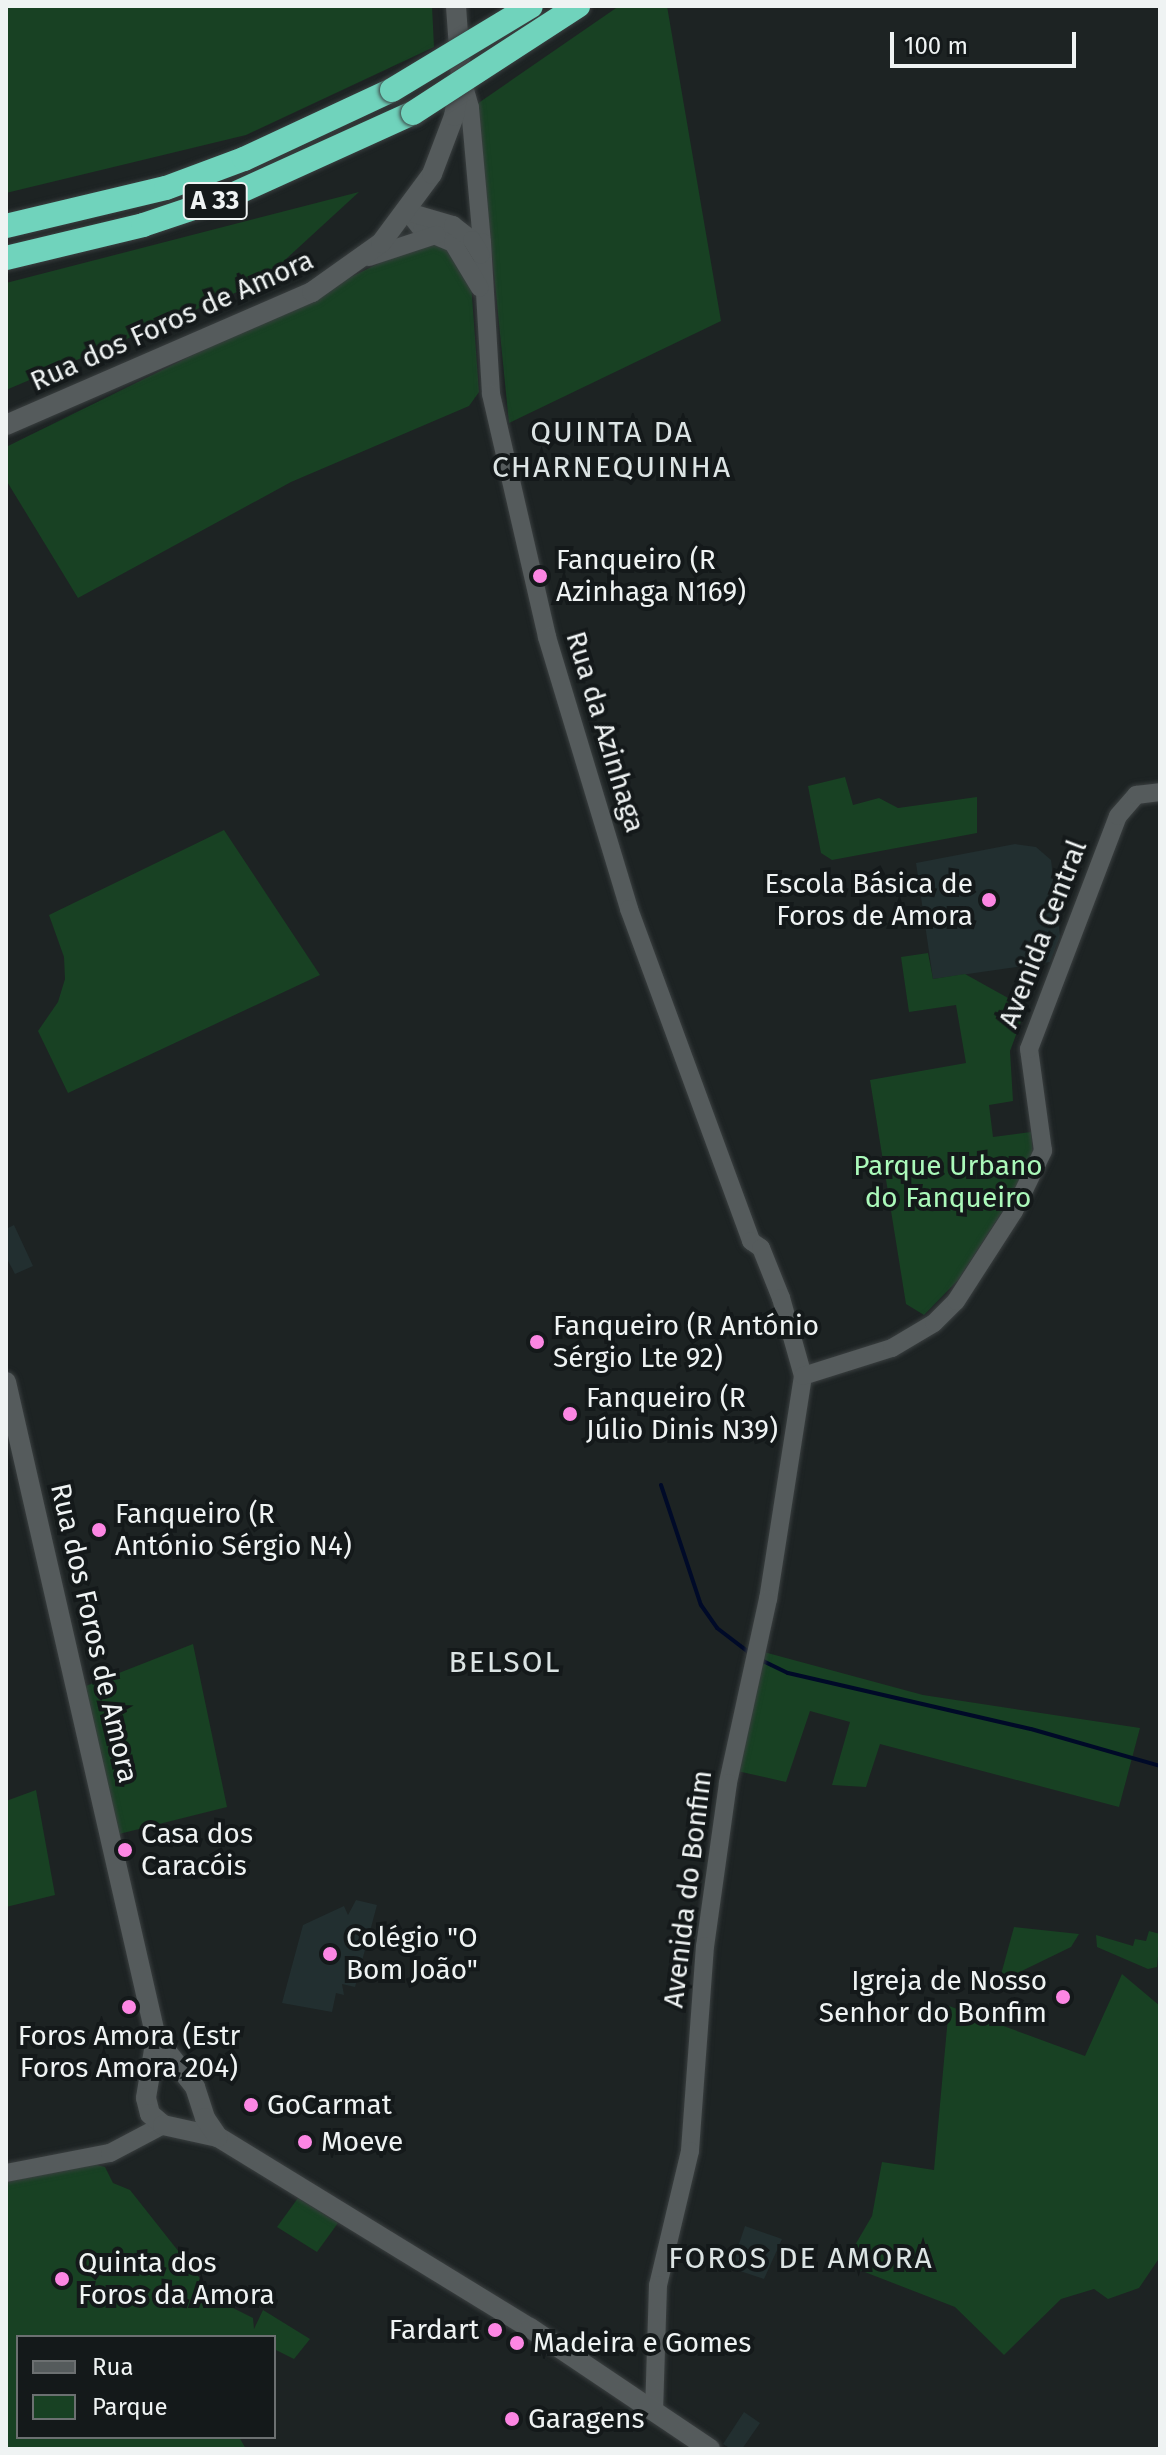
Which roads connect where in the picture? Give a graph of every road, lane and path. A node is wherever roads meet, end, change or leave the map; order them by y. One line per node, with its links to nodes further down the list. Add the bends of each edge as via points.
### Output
1 (456, 6): 4 (main road, Rua dos Foros de Amora)
2 (531, 6): 6 (highway, A 33, bridge, via 392,90 244,159 166,188)
3 (578, 6): 8 (highway, A 33, bridge, via 413,113 232,195 143,225)
4 (461, 76): 5 (main road, Rua dos Foros de Amora, via 446,140); 10 (street, Rua da Azinhaga, via 470,108)
5 (408, 212): 7 (street, via 422,230); 9 (main road, Rua dos Foros de Amora); 10 (street, via 462,231)
6 (6, 226)
7 (437, 235): 9 (street); 11 (street, via 461,252)
8 (6, 258)
9 (359, 261): 12 (main road, Rua dos Foros de Amora, via 312,292)
10 (483, 261): 11 (street, Rua da Azinhaga)
11 (483, 295): 14 (street, Rua da Azinhaga, via 495,420 547,637 629,909 751,1241 761,1248 781,1298)
12 (6, 425)
13 (1154, 791): 14 (street, Avenida Central, via 1136,795 1118,816 1029,1049 1043,1151 1021,1199 956,1301 934,1323 892,1348)
14 (803, 1376): 24 (street, Avenida do Bonfim, via 768,1599 728,1783 705,1946 690,2151 658,2285)
15 (6, 1382): 16 (main road, Rua dos Foros de Amora)
16 (156, 2038): 17 (main road); 18 (main road)
17 (185, 2077): 18 (main road, via 160,2077); 19 (main road)
18 (147, 2094): 20 (main road, via 150,2114); 22 (street)
19 (199, 2100): 20 (main road, via 195,2113); 21 (main road)
20 (171, 2125): 21 (main road); 22 (street)
21 (218, 2137): 24 (main road, via 530,2328)
22 (133, 2142): 23 (street, via 97,2156)
23 (6, 2173)
24 (654, 2411): 25 (main road)
25 (710, 2449)

